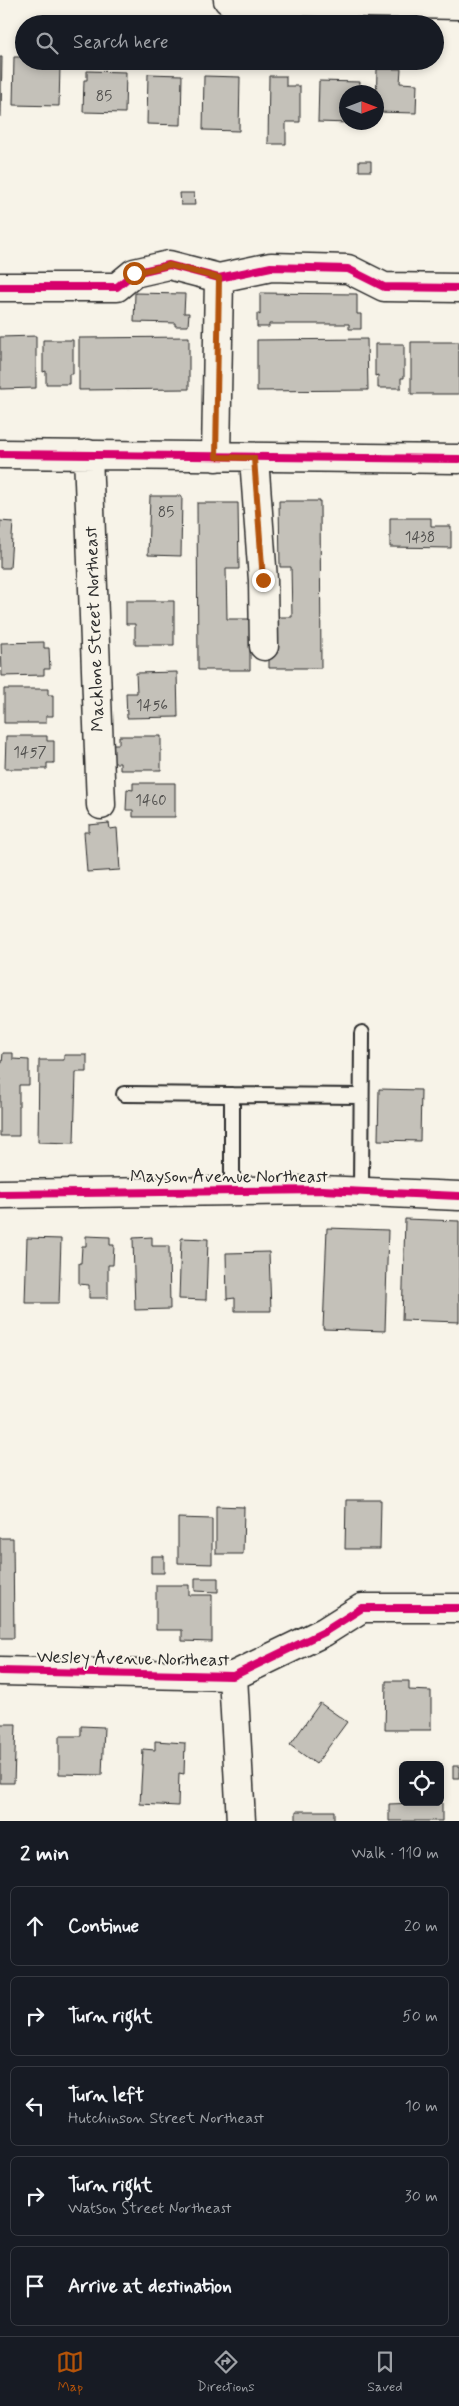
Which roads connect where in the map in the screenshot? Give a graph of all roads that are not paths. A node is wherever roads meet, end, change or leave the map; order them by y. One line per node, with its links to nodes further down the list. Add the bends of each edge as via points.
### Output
1 (228, 0): 2 (street)
2 (287, 1): 3 (street)
3 (459, 5)
4 (219, 278): 5 (street, via 169,265 134,273 117,287); 6 (street, via 271,267 348,268 384,287); 9 (street)
5 (0, 287)
6 (459, 288)
7 (0, 454): 8 (street)
8 (88, 454): 9 (street); 13 (street, Macklone Street Northeast)
9 (216, 457): 10 (street)
10 (254, 458): 11 (street); 12 (street, via 263,580)
11 (459, 459)
12 (264, 646)
13 (101, 805)
14 (362, 1033): 17 (lane)
15 (124, 1094): 16 (lane)
16 (232, 1095): 17 (lane); 18 (lane)
17 (361, 1096): 19 (lane)
18 (232, 1191): 19 (street, Mayson Avenue Northeast); 20 (street, Mayson Avenue Northeast)
19 (361, 1192): 21 (street, Mayson Avenue Northeast)
20 (0, 1194)
21 (459, 1196)
22 (459, 1608): 24 (street, Wesley Avenue Northeast, via 362,1608 324,1632)
23 (0, 1671): 24 (street, Wesley Avenue Northeast)
24 (233, 1676): 25 (street)
25 (241, 1821)

